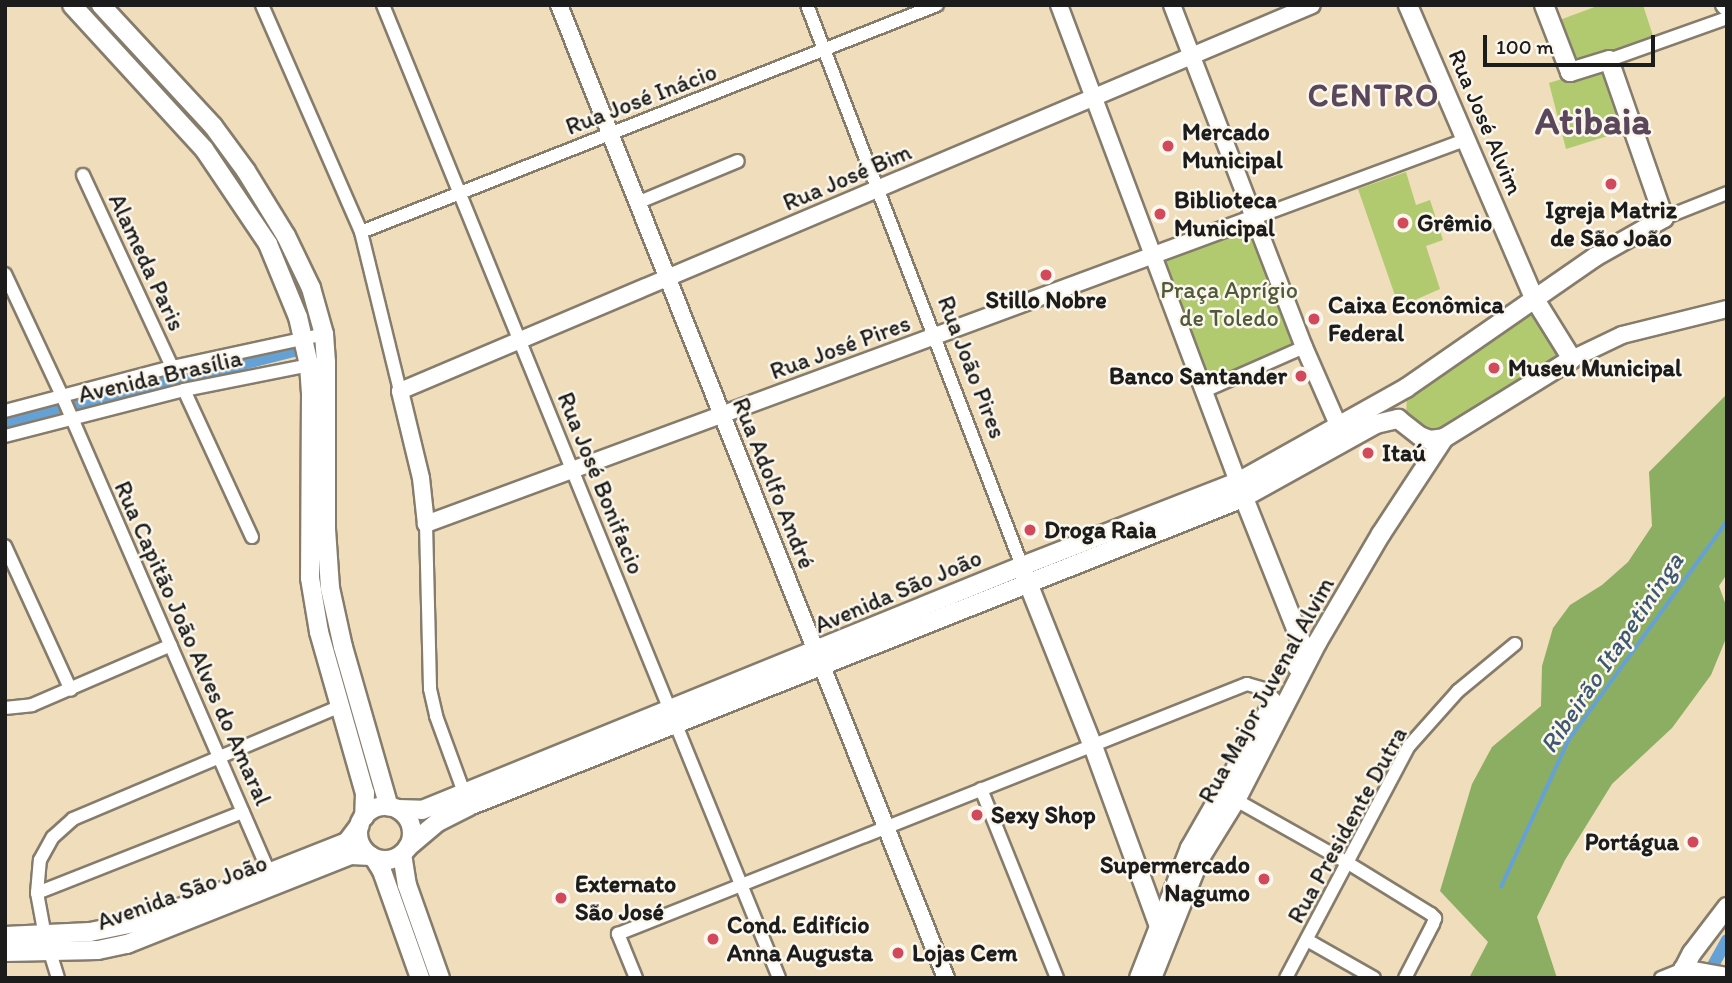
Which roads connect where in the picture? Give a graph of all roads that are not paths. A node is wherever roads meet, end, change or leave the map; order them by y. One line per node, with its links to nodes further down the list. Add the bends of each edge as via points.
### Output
1 (72, 5): 36 (main road, via 204,149 243,203 278,264)
2 (102, 5): 34 (main road, via 213,126 246,171 301,267)
3 (262, 5): 28 (street)
4 (383, 5): 23 (street, Rua José Bonifacio)
5 (559, 5): 18 (street, Rua Adolfo André)
6 (807, 5): 14 (street, Rua João Pires)
7 (937, 5): 14 (street, Rua José Inácio)
8 (1059, 5): 17 (street)
9 (1172, 5): 15 (street)
10 (1312, 5): 15 (street, Rua José Bim)
11 (1408, 5): 19 (main road, Rua José Alvim)
12 (1544, 5): 16 (main road, via 1570,72)
13 (1727, 18): 16 (street)
14 (824, 50): 18 (street, Rua José Inácio); 22 (street, Rua João Pires)
15 (1192, 56): 17 (street, Rua José Bim); 26 (street)
16 (1609, 60): 27 (main road)
17 (1094, 97): 22 (street, Rua José Bim); 29 (street)
18 (608, 135): 23 (street, Rua José Inácio); 25 (street, Rua Adolfo André)
19 (1467, 139): 26 (street, Rua José Pires); 32 (main road, Rua José Alvim)
20 (738, 161): 25 (street)
21 (83, 175): 41 (street, Alameda Paris)
22 (878, 189): 31 (street, Rua José Bim); 35 (street, Rua João Pires)
23 (460, 193): 28 (street, Rua José Inácio); 37 (street, Rua José Bonifacio)
24 (1727, 193): 27 (street)
25 (637, 203): 31 (street, Rua Adolfo André)
26 (1254, 218): 29 (street, Rua José Pires); 38 (street)
27 (1664, 218): 32 (main road, Avenida São João)
28 (361, 232): 44 (street)
29 (1154, 255): 35 (street, Rua José Pires); 45 (street)
30 (5, 274): 46 (street, Rua Capitão João Alves do Amaral)
31 (668, 278): 37 (street, Rua José Bim); 48 (street, Rua Adolfo André)
32 (1534, 298): 39 (main road, Rua José Alvim); 42 (main road, Avenida São João)
33 (1727, 309): 39 (street, via 1622,335)
34 (324, 334): 36 (street, Avenida Brasília); 40 (main road)
35 (935, 336): 48 (street, Rua José Pires); 59 (street, Rua João Pires)
36 (304, 338): 40 (main road); 41 (street, Avenida Brasília)
37 (520, 341): 44 (street, Rua José Bim); 54 (street, Rua José Bonifacio)
38 (1304, 347): 45 (street); 51 (street)
39 (1572, 359): 53 (main road)
40 (318, 364): 43 (street, Avenida Brasília); 67 (main road, via 310,578 319,632); 76 (main road, via 330,588 343,647)
41 (172, 367): 46 (street, Avenida Brasília)
42 (1406, 388): 50 (main road); 51 (main road, Avenida São João)
43 (184, 390): 49 (street, Avenida Brasília); 57 (street)
44 (400, 391): 56 (street, via 422,478)
45 (1204, 391): 55 (street)
46 (63, 398): 47 (street, Avenida Brasília); 49 (street, Rua Capitão João Alves do Amaral)
47 (5, 411)
48 (723, 415): 54 (street, Rua José Pires); 64 (street, Rua Adolfo André)
49 (71, 417): 52 (street, Avenida Brasília); 63 (street, Rua Capitão João Alves do Amaral)
50 (1405, 423): 53 (main road, via 1430,440); 55 (main road, Avenida São João, via 1398,419 1376,424)
51 (1339, 427): 55 (main road, Avenida São João)
52 (5, 436)
53 (1444, 438): 61 (main road, Rua Major Juvenal Alvim)
54 (572, 470): 56 (street, Rua José Pires); 69 (street, Rua José Bonifacio)
55 (1240, 490): 59 (main road, Avenida São João); 60 (main road)
56 (426, 524): 74 (street, via 430,689)
57 (252, 537)
58 (5, 546): 65 (street)
59 (1025, 574): 64 (main road, Avenida São João); 70 (main road, Rua João Pires)
60 (1296, 628): 61 (main road, via 1308,637); 66 (main road, Rua Major Juvenal Alvim, via 1304,651)
61 (1322, 634): 66 (main road, Rua Major Juvenal Alvim)
62 (1516, 644): 82 (street, Rua Presidente Dutra, via 1458,691 1409,746)
63 (171, 645): 65 (street); 71 (street, Rua Capitão João Alves do Amaral)
64 (820, 658): 69 (main road, Avenida São João); 79 (street, Rua Adolfo André)
65 (71, 690): 68 (street, via 32,705)
66 (1279, 704): 70 (street, via 1258,684 1247,684); 73 (main road, Rua Major Juvenal Alvim); 75 (main road, Rua Major Juvenal Alvim)
67 (341, 706): 71 (street); 78 (main road, via 365,793)
68 (5, 708)
69 (673, 717): 74 (main road, Avenida São João); 84 (street, Rua José Bonifacio)
70 (1093, 746): 72 (street); 87 (main road, Rua João Pires)
71 (220, 758): 77 (street, Rua Capitão João Alves do Amaral); 85 (street, via 73,818 52,837 40,860)
72 (981, 789): 79 (street); 101 (street)
73 (1217, 799): 75 (street); 87 (main road, Rua Major Juvenal Alvim, via 1190,848)
74 (466, 800): 76 (main road, Avenida São João, via 422,810); 80 (main road, Avenida São João)
75 (1236, 800): 82 (street); 91 (main road, Rua Major Juvenal Alvim, via 1200,858)
76 (393, 808): 78 (main road, via 371,810); 80 (main road, via 410,822 411,839)
77 (243, 811): 83 (street, Rua Capitão João Alves do Amaral); 85 (street)
78 (362, 821): 81 (main road, via 360,842); 83 (main road, Avenida São João, via 347,842)
79 (887, 827): 84 (street); 100 (street, Rua Adolfo André)
80 (405, 851): 81 (main road, via 389,860); 97 (main road, via 407,885)
81 (373, 857): 83 (main road, Avenida São João, via 351,855); 96 (main road)
82 (1348, 863): 89 (street, Rua Presidente Dutra); 106 (street, via 1435,918)
83 (272, 878): 90 (main road, Avenida São João, via 204,905 127,944 98,950)
84 (741, 884): 98 (street, via 618,934); 99 (street, Rua José Bonifacio)
85 (37, 893): 90 (street)
86 (1727, 907): 93 (main road)
87 (1158, 924): 91 (main road, Rua João Pires); 102 (main road, Rua Major Juvenal Alvim)
88 (5, 936): 90 (main road, Avenida São João)
89 (1307, 940): 104 (street, Rua Presidente Dutra); 105 (street)
90 (47, 944): 92 (main road, Avenida São João); 95 (street)
91 (1164, 946): 103 (main road, Rua Major Juvenal Alvim)
92 (5, 952)
93 (1685, 972): 94 (main road); 107 (street)
94 (1724, 976)
95 (58, 978)
96 (420, 978)
97 (440, 978)
98 (636, 978)
99 (779, 978)
100 (946, 978)
101 (1057, 978)
102 (1139, 978)
103 (1152, 978)
104 (1286, 978)
105 (1374, 978)
106 (1405, 978)
107 (1661, 978)

